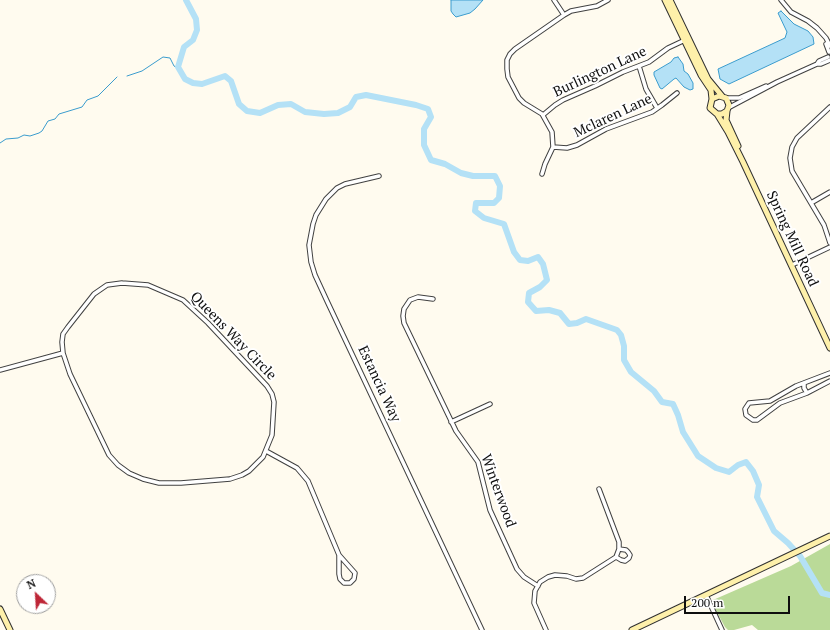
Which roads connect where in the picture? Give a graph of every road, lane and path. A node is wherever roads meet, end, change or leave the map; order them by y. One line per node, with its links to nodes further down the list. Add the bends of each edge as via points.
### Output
1 (554, 0): 6 (street)
2 (608, 0): 6 (street, via 597,6 571,11)
3 (665, 0): 8 (street)
4 (670, 0): 8 (street)
5 (781, 0): 7 (street, via 791,12 812,24)
6 (564, 15): 21 (street, via 515,50 507,60 508,77 519,98)
7 (823, 36): 9 (street); 10 (street)
8 (686, 40): 12 (street, Burlington Lane); 15 (street, via 708,79); 16 (street)
9 (830, 46)
10 (829, 52)
11 (829, 58): 13 (street, via 821,64)
12 (639, 66): 18 (street, via 646,89); 21 (street, Burlington Lane, via 563,100)
13 (777, 82): 15 (street, via 739,98); 19 (street)
14 (677, 93): 18 (street, Mclaren Lane)
15 (724, 97): 16 (street, via 716,96); 19 (street, via 728,103)
16 (712, 99): 20 (street, via 710,108)
17 (830, 107): 27 (street, via 797,138 791,153 792,171)
18 (657, 108): 22 (street, Mclaren Lane, via 572,147)
19 (727, 109): 20 (street, via 722,114); 23 (street, Spring Mill Road, via 726,120)
20 (717, 114): 23 (street, Spring Mill Road)
21 (543, 115): 22 (street, via 552,132)
22 (553, 147): 24 (street)
23 (743, 162): 30 (street, Spring Mill Road)
24 (542, 174)
25 (379, 176): 51 (street, Estancia Way, via 345,184 326,199 313,224 309,245 311,262 330,308)
26 (830, 192): 27 (street)
27 (811, 204): 28 (street, via 824,226)
28 (830, 243)
29 (830, 247): 30 (street)
30 (792, 266): 32 (street, Spring Mill Road)
31 (432, 299): 40 (street, Winterwood, via 418,297 410,300 404,309 403,320)
32 (830, 348)
33 (63, 353): 34 (street); 41 (street, Queens Way Circle, via 70,374 108,452 118,465 133,476 171,484 230,479 242,476 252,469); 41 (street, Queens Way Circle, via 62,338 68,327 94,294 107,285 142,284 178,297 188,303 208,323 264,381 270,391 274,402 273,431)
34 (0, 370)
35 (830, 373): 37 (street)
36 (830, 381): 38 (street)
37 (804, 383): 38 (street); 38 (street, via 770,401 753,402 745,412 749,418 757,420 780,403)
38 (807, 393)
39 (490, 404): 40 (street)
40 (451, 422): 47 (street, Winterwood, via 478,462 490,510 517,568 524,577)
41 (266, 451): 45 (street, via 297,468 308,481)
42 (599, 489): 44 (street, via 618,537)
43 (830, 536): 48 (street)
44 (619, 550): 46 (street); 46 (street, via 626,550 629,558 625,561)
45 (339, 555): 45 (street, via 340,579 344,583 352,582 355,577 354,571)
46 (616, 558): 47 (street, via 583,578 555,575 544,579)
47 (538, 586): 52 (street, via 534,603)
48 (706, 595): 53 (street); 54 (street)
49 (0, 611): 50 (street)
50 (10, 630)
51 (482, 630)
52 (546, 630)
53 (632, 630)
54 (722, 630)

